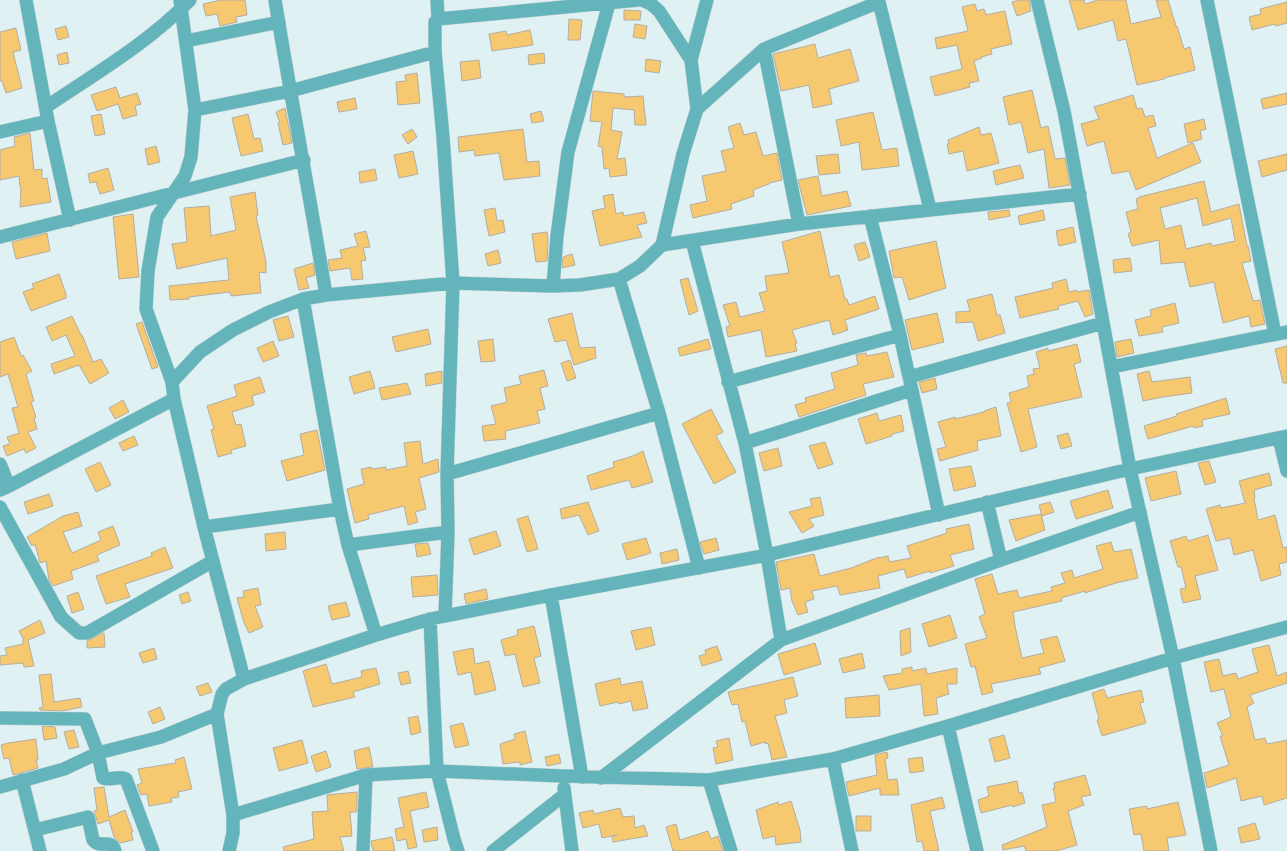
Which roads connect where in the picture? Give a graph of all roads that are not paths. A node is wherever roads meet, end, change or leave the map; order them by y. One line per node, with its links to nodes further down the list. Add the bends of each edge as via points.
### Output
1 (26, 0): 19 (street)
2 (275, 0): 13 (street)
3 (437, 0): 12 (street)
4 (638, 0): 9 (street)
5 (642, 0): 17 (street, via 659,11)
6 (708, 0): 17 (street)
7 (1037, 0): 26 (street, via 1064,111)
8 (1207, 0): 40 (street)
9 (610, 1): 12 (street); 36 (street, via 568,152)
10 (882, 1): 15 (street); 27 (street)
11 (184, 3): 14 (street); 19 (street, via 140,44)
12 (438, 19): 16 (street, via 435,22)
13 (279, 22): 14 (street); 18 (street)
14 (186, 41): 21 (street)
15 (764, 49): 20 (street); 30 (street)
16 (435, 52): 18 (street); 35 (street)
17 (691, 60): 20 (street)
18 (290, 91): 21 (street); 24 (street)
19 (46, 107): 22 (street)
20 (697, 109): 33 (street, via 683,154)
21 (195, 110): 25 (street, via 191,158 185,176)
22 (48, 121): 23 (street); 29 (street)
23 (0, 132)
24 (304, 160): 25 (street); 37 (street)
25 (172, 194): 29 (street); 43 (street, via 157,217 148,272 146,309)
26 (1080, 194): 27 (street); 39 (street)
27 (930, 209): 28 (street)
28 (870, 216): 30 (street); 41 (street)
29 (70, 220): 31 (street)
30 (799, 224): 32 (street)
31 (0, 237)
32 (692, 241): 33 (street); 44 (street)
33 (662, 245): 34 (street, via 640,266)
34 (619, 279): 36 (street); 47 (street)
35 (453, 283): 36 (street); 37 (street); 53 (street)
36 (553, 286)
37 (326, 295): 38 (street)
38 (303, 299): 43 (street, via 233,330 200,352); 57 (street)
39 (1103, 323): 42 (street); 45 (street)
40 (1281, 333): 42 (street)
41 (900, 335): 44 (street); 45 (street)
42 (1111, 367): 51 (street)
43 (172, 382): 46 (street)
44 (728, 382): 49 (street)
45 (910, 384): 49 (street); 59 (street)
46 (174, 399): 54 (street); 60 (street)
47 (659, 414): 53 (street); 66 (street)
48 (1283, 437): 51 (street); 52 (street)
49 (745, 443): 63 (street)
50 (0, 464): 54 (street)
51 (1130, 469): 55 (street); 58 (street)
52 (1287, 470)
53 (447, 474): 61 (street)
54 (5, 488)
55 (987, 502): 59 (street); 64 (street)
56 (0, 507): 65 (street, via 61,617 79,633 87,633)
57 (340, 510): 60 (street); 62 (street)
58 (1140, 512): 64 (street); 73 (street)
59 (939, 515): 63 (street)
60 (204, 527): 65 (street)
61 (448, 532): 62 (street); 68 (street)
62 (348, 545): 71 (street)
63 (767, 555): 66 (street); 72 (street)
64 (1001, 560): 72 (street)
65 (213, 561): 74 (street)
66 (699, 568): 67 (street)
67 (552, 595): 68 (street); 83 (street)
68 (445, 616): 69 (street)
69 (430, 619): 71 (street); 80 (street)
70 (1287, 626): 73 (street)
71 (376, 635): 74 (street)
72 (781, 640): 84 (street)
73 (1173, 658): 77 (street); 102 (street)
74 (244, 679): 75 (street, via 222,694)
75 (217, 714): 78 (street, via 161,737); 89 (street)
76 (0, 718): 78 (street, via 85,719)
77 (948, 726): 79 (street); 101 (street)
78 (98, 753): 85 (street, via 64,769); 93 (street, via 103,778 126,779)
79 (834, 759): 86 (street); 100 (street)
80 (437, 771): 81 (street); 82 (street); 96 (street)
81 (366, 775): 89 (street); 95 (street)
82 (563, 776): 83 (street); 88 (street)
83 (582, 777): 84 (street)
84 (601, 778): 86 (street)
85 (22, 780): 87 (street); 90 (street)
86 (709, 780): 99 (street)
87 (0, 787)
88 (564, 795): 97 (street); 98 (street)
89 (234, 815): 94 (street)
90 (35, 830): 91 (street); 92 (street, via 88,817 93,840 97,844 114,845)
91 (40, 851)
92 (115, 851)
93 (153, 851)
94 (229, 851)
95 (363, 851)
96 (458, 851)
97 (493, 851)
98 (572, 851)
99 (731, 851)
100 (852, 851)
101 (977, 851)
102 (1212, 851)

